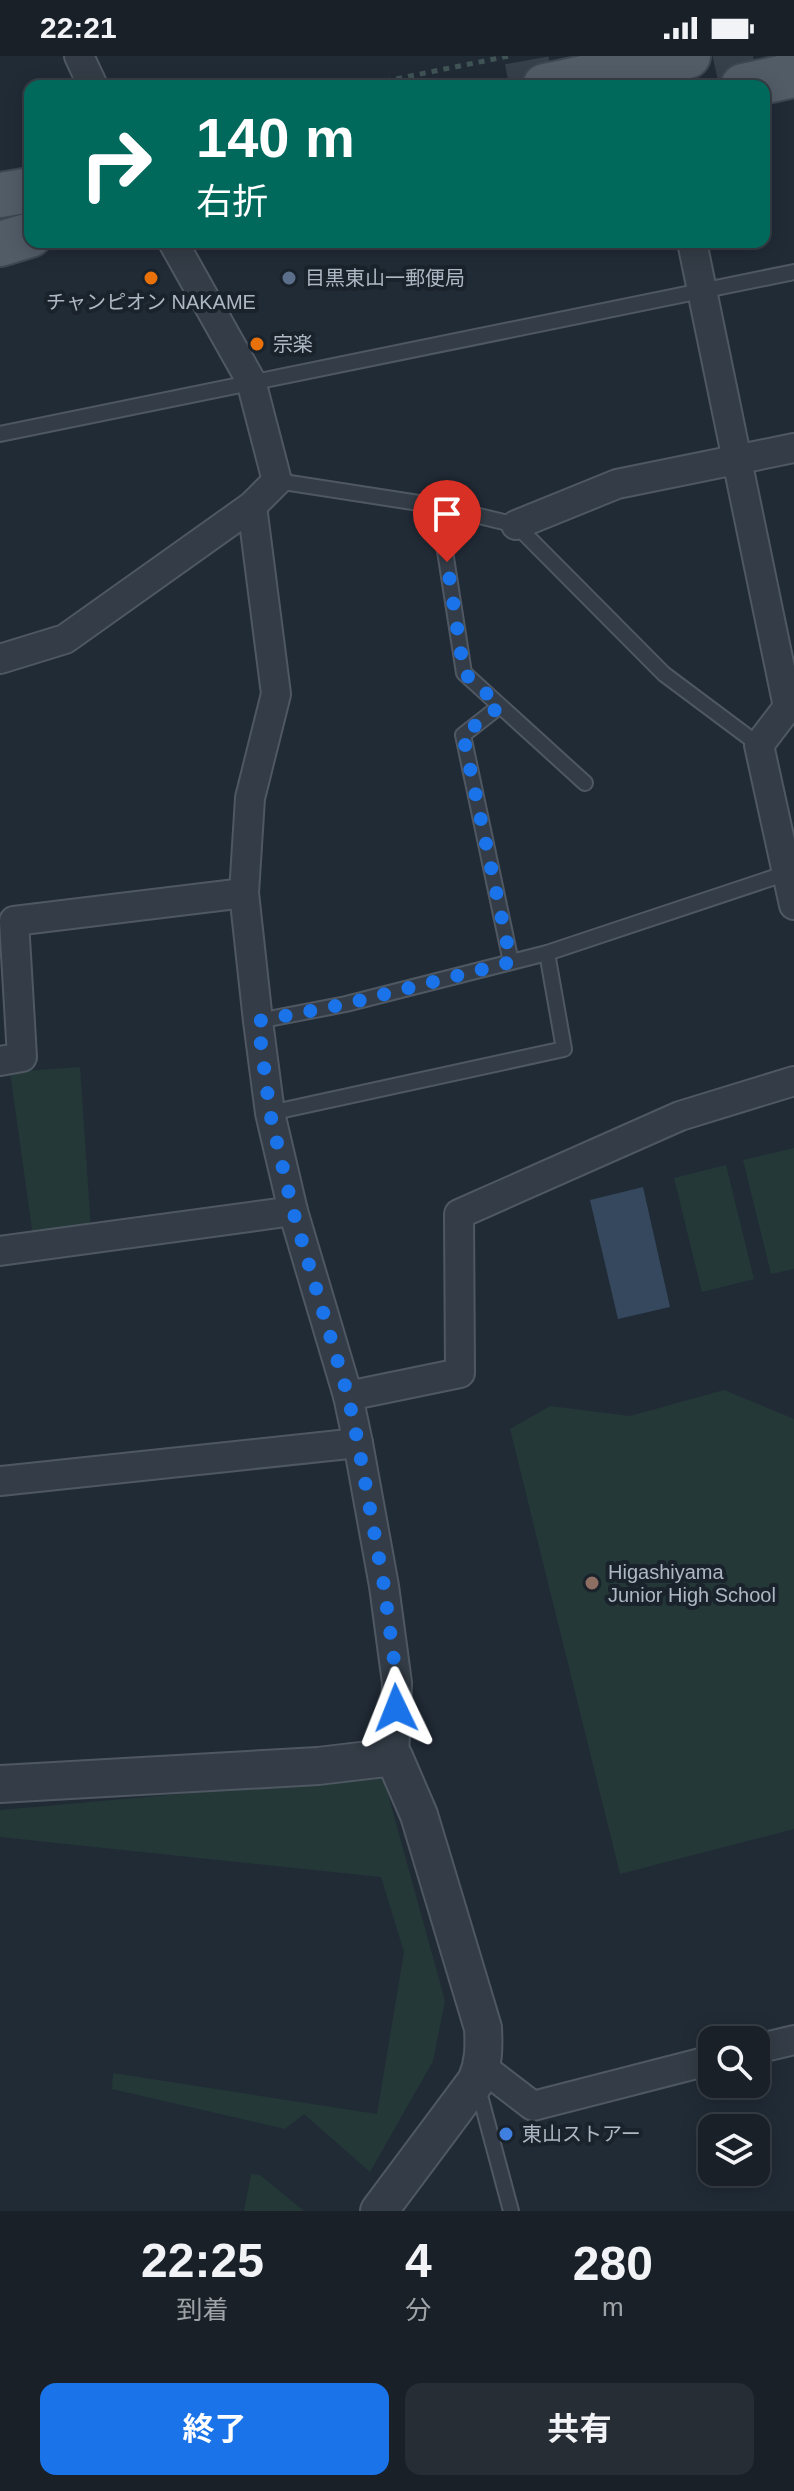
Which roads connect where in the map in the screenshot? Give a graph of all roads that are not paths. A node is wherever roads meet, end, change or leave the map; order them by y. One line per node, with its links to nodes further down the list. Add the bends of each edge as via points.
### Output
1 (79, 56): 4 (street)
2 (663, 59): 5 (main road)
3 (794, 75): 6 (main road)
4 (90, 80)
5 (571, 80)
6 (770, 80)
7 (24, 191): 8 (main road)
8 (0, 195)
9 (24, 236): 10 (main road)
10 (0, 242)
11 (176, 248): 15 (street)
12 (693, 248): 14 (street)
13 (794, 272): 14 (lane)
14 (702, 292): 15 (lane); 18 (street)
15 (251, 381): 16 (lane); 19 (street)
16 (0, 434)
17 (794, 448): 18 (street)
18 (737, 461): 22 (street, via 617,484); 25 (street)
19 (277, 481): 20 (street); 21 (lane)
20 (252, 506): 23 (street, via 65,639); 29 (street, via 276,694 250,798)
21 (438, 506): 22 (lane); 24 (lane, via 464,673)
22 (516, 525): 26 (lane, via 664,674)
23 (0, 659)
24 (500, 706): 27 (lane); 32 (lane, via 463,735)
25 (791, 706): 26 (street)
26 (759, 745): 28 (street)
27 (585, 783)
28 (787, 873): 30 (street); 31 (lane)
29 (244, 893): 33 (street); 34 (street, via 14,921 22,1057)
30 (794, 905)
31 (547, 953): 32 (lane); 36 (lane, via 564,1049)
32 (511, 962): 33 (lane)
33 (258, 1021): 36 (street)
34 (0, 1061)
35 (794, 1081): 39 (street, via 680,1116 459,1214 460,1373)
36 (270, 1113): 37 (street)
37 (293, 1211): 38 (street); 39 (street)
38 (0, 1251)
39 (348, 1396): 40 (street)
40 (358, 1443): 41 (street); 42 (street, via 397,1683)
41 (0, 1481)
42 (394, 1757): 43 (street); 47 (street, via 419,1815 483,2028)
43 (0, 1784)
44 (794, 2040): 45 (street)
45 (770, 2046)
46 (698, 2064): 47 (street, via 533,2106)
47 (479, 2074): 48 (street); 49 (lane)
48 (379, 2211)
49 (511, 2211)

